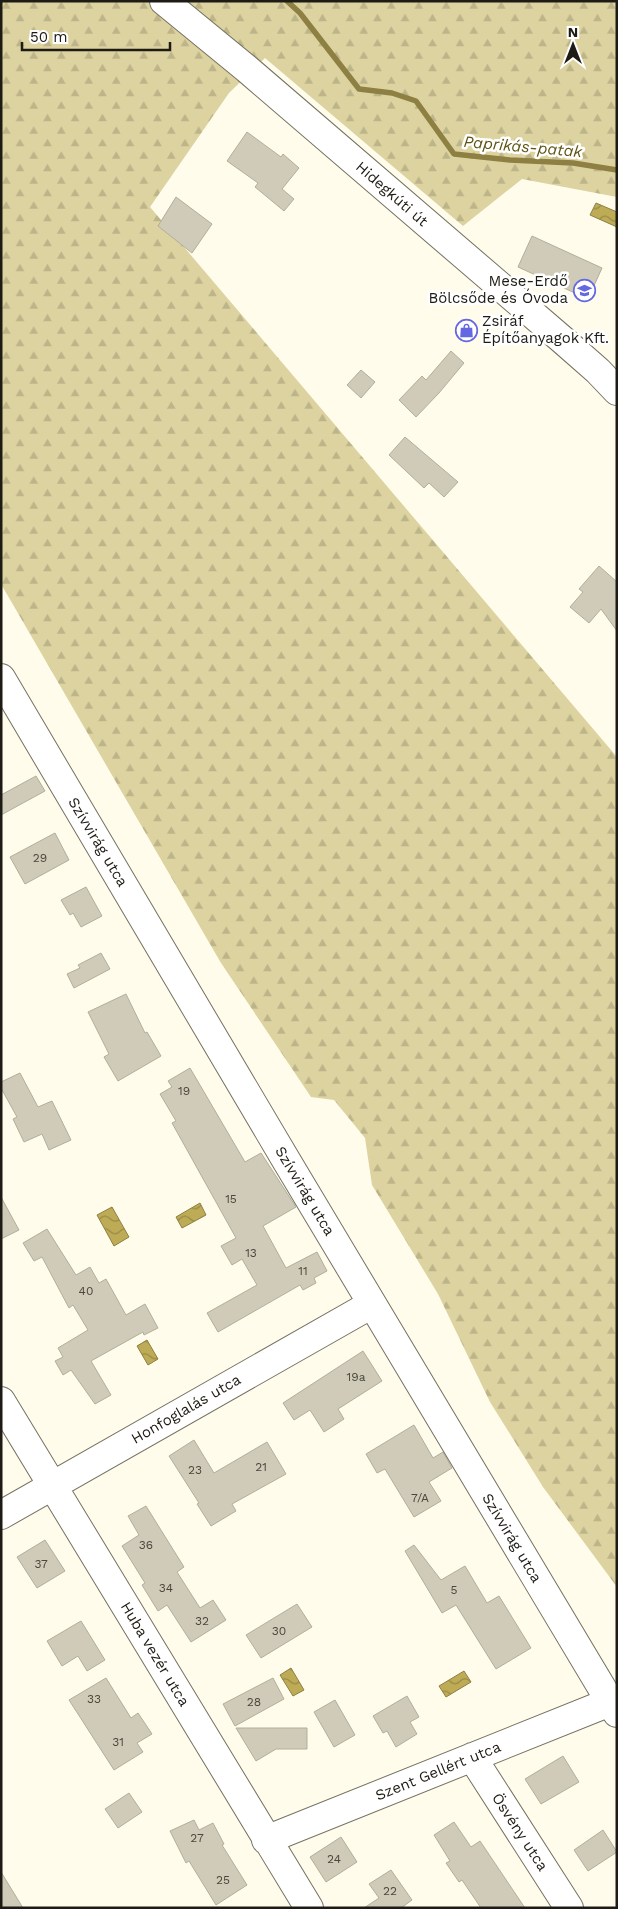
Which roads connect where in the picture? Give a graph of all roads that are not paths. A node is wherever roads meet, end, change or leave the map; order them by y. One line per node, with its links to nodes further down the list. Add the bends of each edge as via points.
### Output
1 (164, 1): 2 (street, Hidegkúti út, via 598,370)
2 (617, 391)
3 (1, 678): 4 (street, Szívvirág utca)
4 (372, 1304): 6 (street, Honfoglalás utca); 8 (street, Szívvirág utca)
5 (1, 1400): 6 (street, Huba vezér utca)
6 (53, 1485): 7 (street, Honfoglalás utca); 10 (street, Huba vezér utca)
7 (1, 1515)
8 (613, 1708): 9 (street, Szent Gellért utca)
9 (472, 1757): 10 (street, Szent Gellért utca); 12 (street, Ösvény utca)
10 (266, 1840): 11 (street, Huba vezér utca)
11 (309, 1908)
12 (569, 1908)

